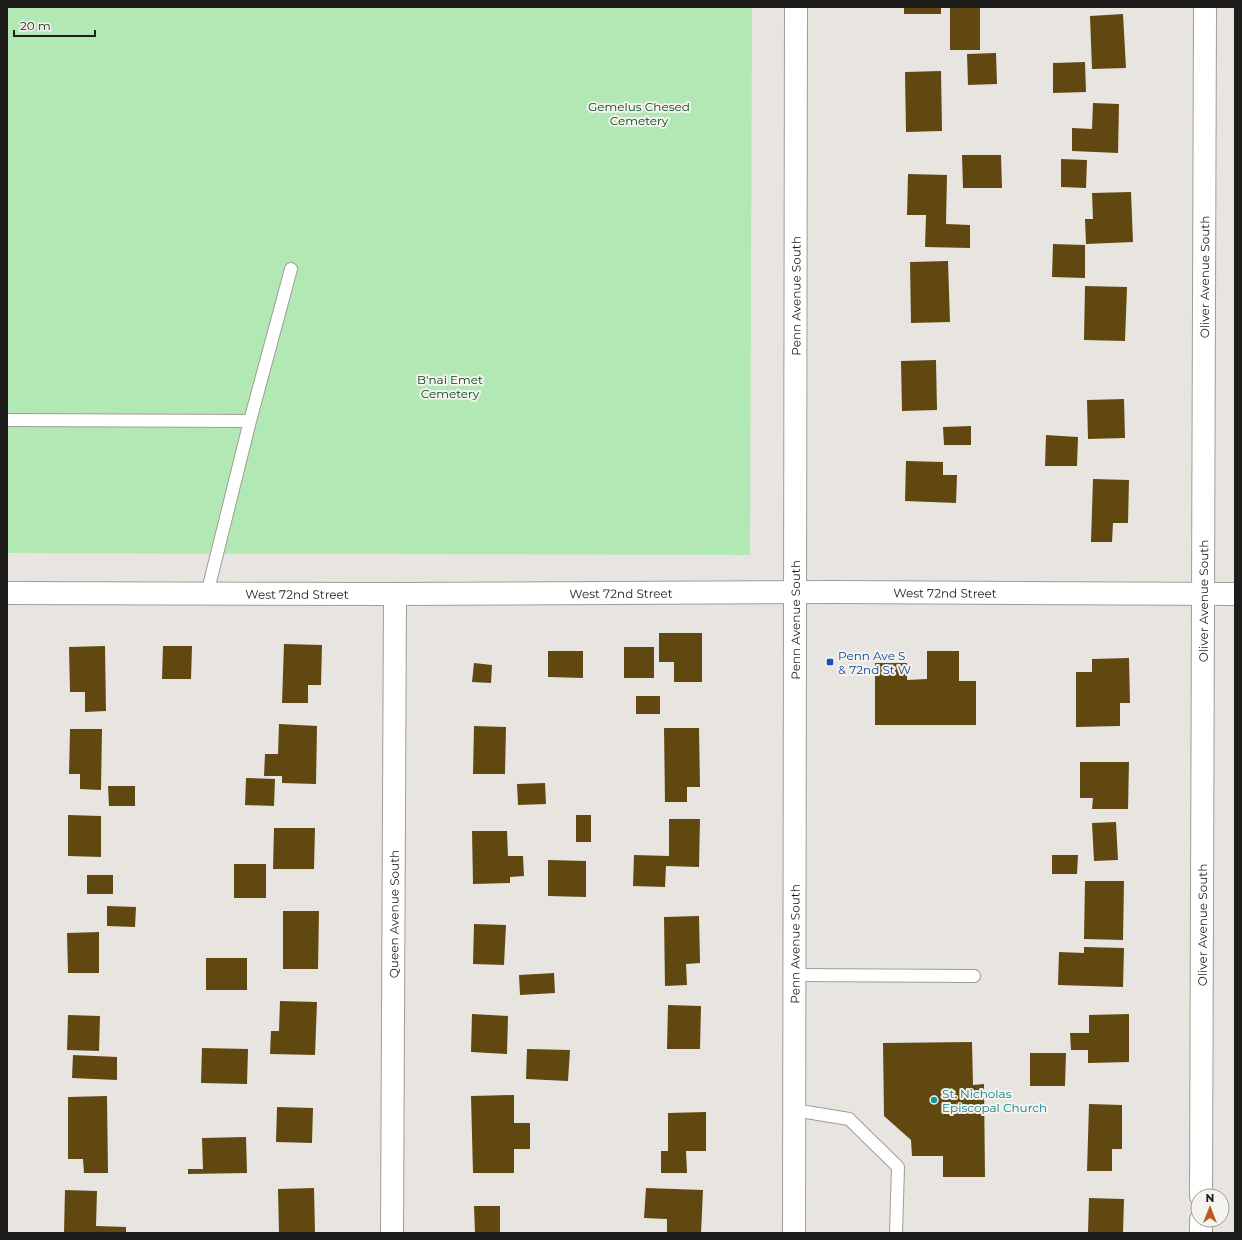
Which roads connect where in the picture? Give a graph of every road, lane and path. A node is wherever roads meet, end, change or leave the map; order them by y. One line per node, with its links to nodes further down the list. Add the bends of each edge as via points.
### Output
1 (796, 7): 6 (street, Penn Avenue South)
2 (1205, 7): 10 (street, Oliver Avenue South)
3 (290, 269): 5 (lane)
4 (7, 420): 5 (lane)
5 (250, 421): 8 (lane)
6 (795, 592): 9 (street, West 72nd Street); 10 (street, West 72nd Street); 12 (street, Penn Avenue South)
7 (7, 593): 8 (street, West 72nd Street)
8 (207, 594): 9 (street, West 72nd Street)
9 (395, 594): 16 (street, Queen Avenue South)
10 (1203, 594): 11 (street, West 72nd Street); 15 (street, Oliver Avenue South)
11 (1235, 594)
12 (795, 975): 13 (lane); 14 (street, Penn Avenue South)
13 (974, 976)
14 (794, 1110): 17 (street, Penn Avenue South); 18 (lane, via 849,1119 898,1167)
15 (1201, 1188)
16 (392, 1233)
17 (794, 1233)
18 (896, 1233)

